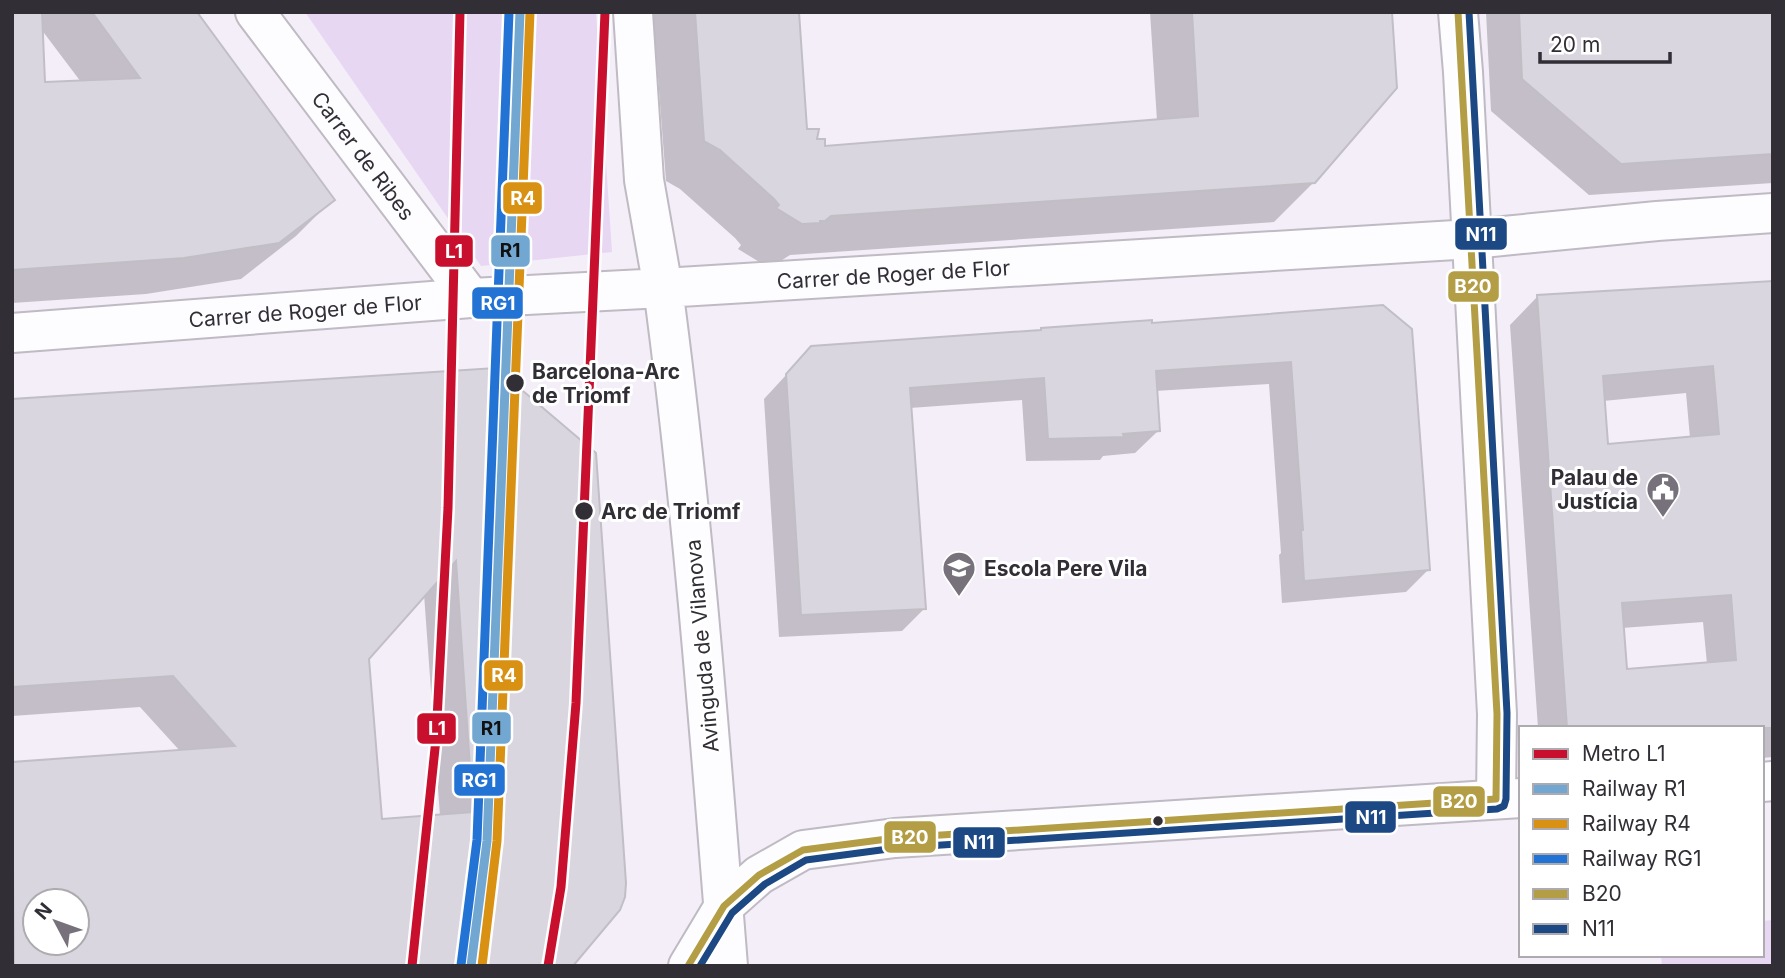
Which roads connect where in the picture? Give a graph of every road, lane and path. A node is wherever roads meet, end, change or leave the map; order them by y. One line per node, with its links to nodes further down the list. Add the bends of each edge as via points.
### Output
1 (255, 12): 7 (street, Carrer de Ribes)
2 (633, 12): 6 (street, Avinguda de Vilanova, via 644,180)
3 (1458, 12): 5 (street)
4 (1773, 213): 5 (street, Carrer de Roger de Flor)
5 (1472, 239): 6 (street, Carrer de Roger de Flor); 9 (street, via 1497,714)
6 (663, 288): 7 (street, Carrer de Roger de Flor); 10 (street, Avinguda de Vilanova, via 681,422)
7 (471, 298): 8 (street, Carrer de Roger de Flor)
8 (12, 333)
9 (1509, 799): 10 (street, via 895,838 803,850 759,875)
10 (724, 906): 11 (street); 12 (street, Avinguda de Vilanova)
11 (688, 966)
12 (728, 966)

